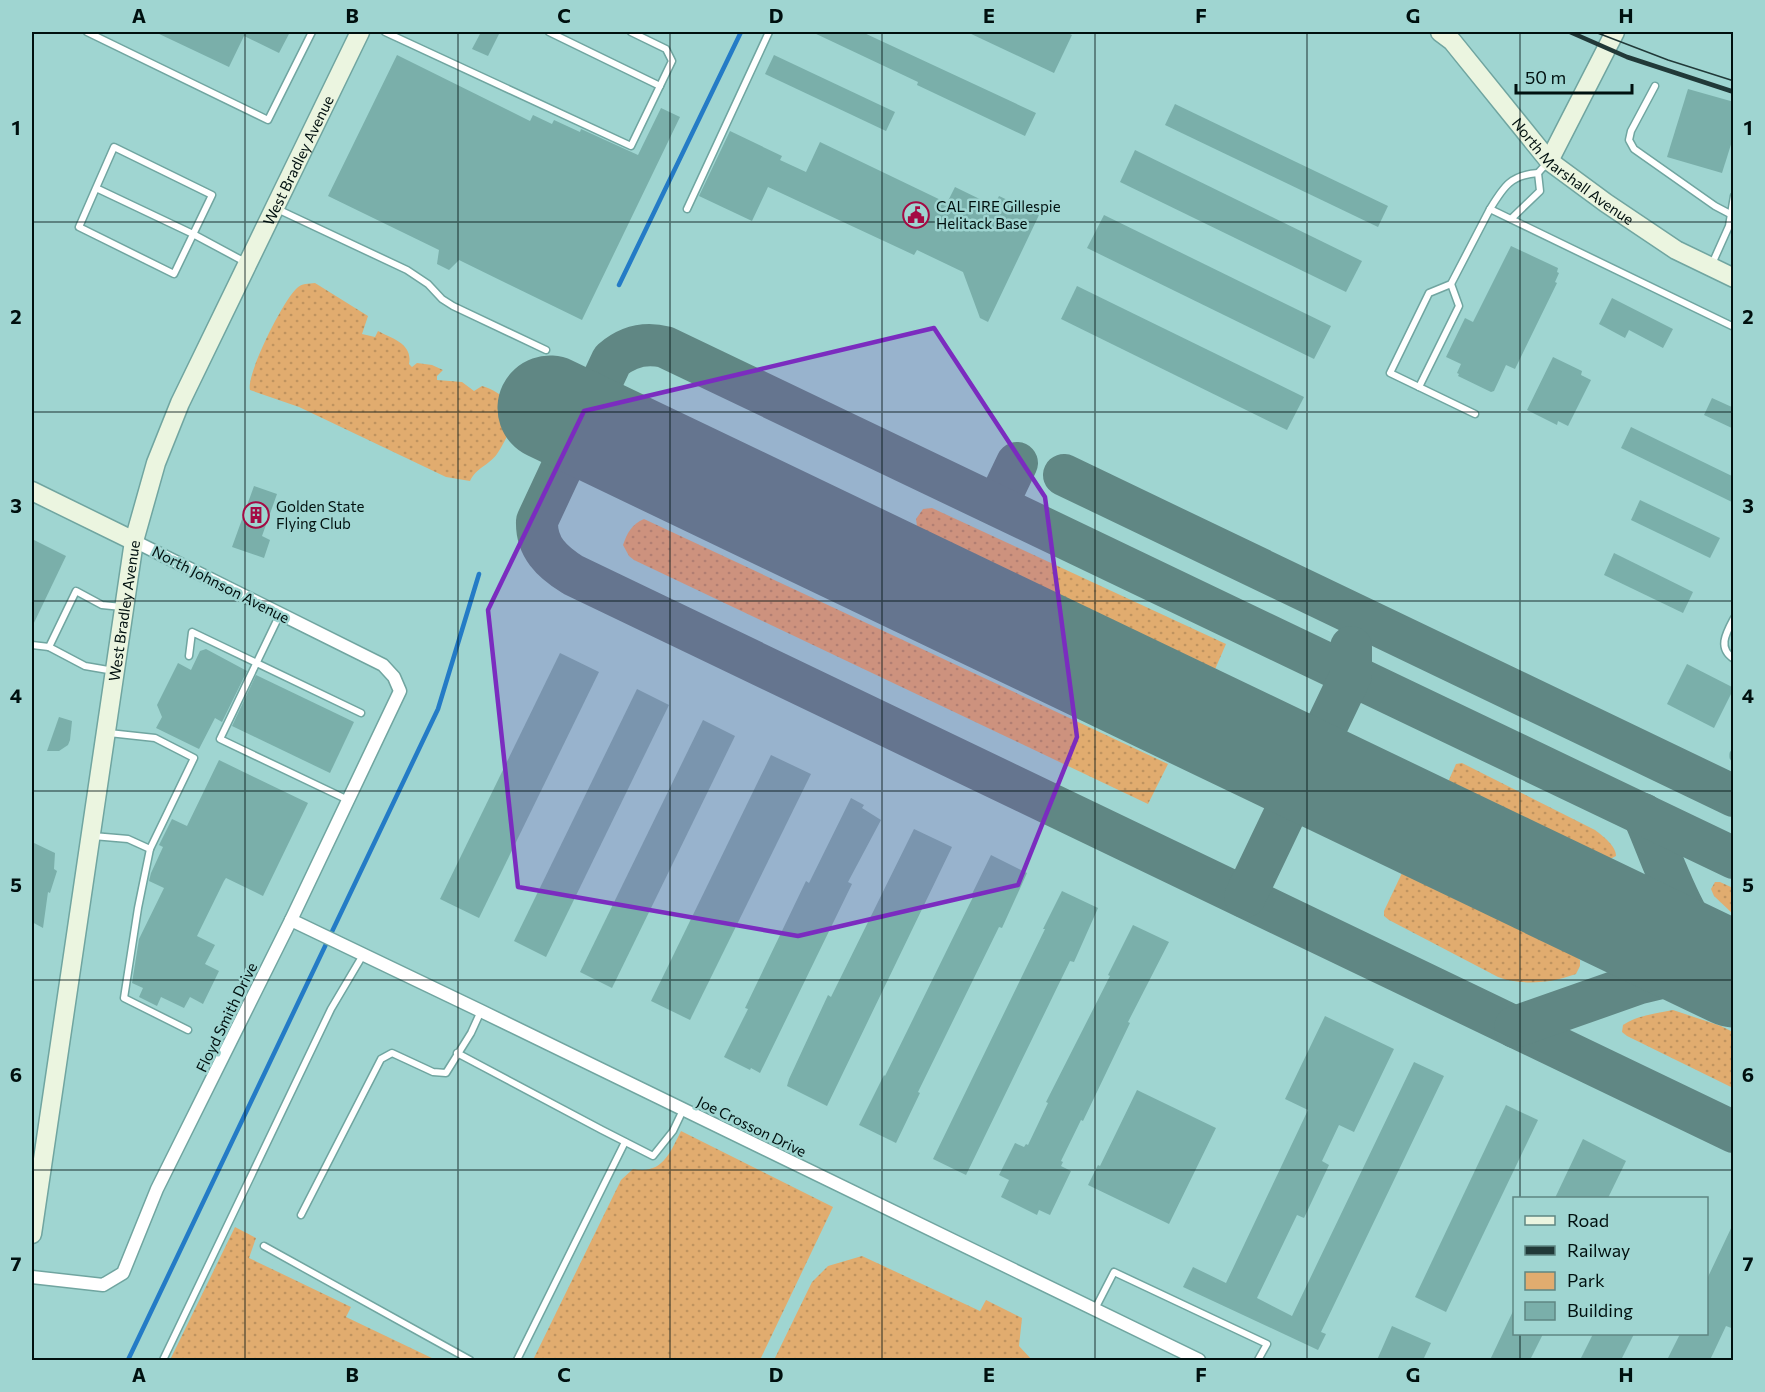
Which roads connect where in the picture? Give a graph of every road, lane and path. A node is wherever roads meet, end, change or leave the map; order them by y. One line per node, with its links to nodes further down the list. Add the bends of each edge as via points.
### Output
1 (87, 32): 2 (lane, via 268,120)
2 (312, 32)
3 (360, 32): 15 (main road, West Bradley Avenue)
4 (385, 32): 10 (lane, via 632,146)
5 (549, 32): 10 (lane)
6 (631, 32): 10 (lane, via 666,49 672,61)
7 (769, 32): 16 (lane)
8 (1440, 32): 12 (main road, North Marshall Avenue, via 1452,41)
9 (1615, 32): 12 (main road)
10 (660, 86)
11 (1655, 86): 18 (lane, via 1630,131 1634,149)
12 (1544, 167): 17 (lane, via 1521,174 1501,190); 19 (lane, via 1540,191); 22 (main road, North Marshall Avenue)
13 (96, 188): 20 (lane); 20 (lane, via 79,227 174,274); 20 (lane, via 114,147 212,195)
14 (1734, 196): 18 (lane)
15 (275, 207): 21 (main road, West Bradley Avenue); 26 (lane, via 407,270 453,306)
16 (687, 209)
17 (1490, 209): 19 (lane); 24 (lane)
18 (1732, 215): 22 (lane)
19 (1511, 219): 25 (lane)
20 (193, 234): 21 (lane)
21 (248, 263): 30 (main road, West Bradley Avenue, via 180,403 156,463)
22 (1710, 267): 23 (main road, North Marshall Avenue)
23 (1734, 278)
24 (1451, 284): 27 (lane, via 1459,306); 27 (lane, via 1429,293 1390,372)
25 (1734, 327)
26 (546, 350)
27 (1419, 387): 28 (lane)
28 (1475, 414)
29 (32, 490): 30 (main road, North Johnson Avenue)
30 (134, 541): 31 (main road, West Bradley Avenue); 32 (street, North Johnson Avenue)
31 (124, 607): 35 (lane, via 102,604 76,591); 39 (main road, West Bradley Avenue)
32 (280, 614): 38 (lane); 40 (street, North Johnson Avenue, via 383,665)
33 (1734, 618): 37 (lane, via 1724,644)
34 (32, 645): 35 (lane)
35 (49, 647): 39 (lane, via 85,666)
36 (189, 656): 38 (lane, via 192,633)
37 (1734, 659)
38 (257, 663): 41 (lane); 43 (lane, via 220,739)
39 (114, 671): 42 (main road, West Bradley Avenue)
40 (400, 691): 43 (street, Floyd Smith Drive)
41 (361, 713)
42 (105, 732): 44 (main road, West Bradley Avenue); 45 (lane, via 155,738 194,758)
43 (348, 800): 46 (street, Floyd Smith Drive)
44 (89, 836): 45 (lane, via 128,839); 54 (main road, West Bradley Avenue)
45 (150, 849): 49 (lane, via 124,998)
46 (291, 920): 47 (street, Joe Crosson Drive); 56 (street, Floyd Smith Drive, via 157,1189 123,1273 103,1285)
47 (358, 952): 48 (street, Joe Crosson Drive); 58 (lane)
48 (482, 1011): 50 (lane); 51 (street, Joe Crosson Drive)
49 (188, 1030)
50 (457, 1053): 52 (lane); 53 (lane, via 446,1073 433,1072 392,1053 381,1059)
51 (683, 1110): 52 (lane, via 673,1131 653,1156); 57 (street, Joe Crosson Drive)
52 (625, 1142): 60 (lane)
53 (301, 1215)
54 (32, 1234)
55 (264, 1246): 59 (lane)
56 (32, 1277)
57 (1095, 1310): 61 (street, Joe Crosson Drive); 62 (lane, via 1114,1272 1267,1344)
58 (163, 1360)
59 (470, 1360)
60 (517, 1360)
61 (1199, 1360)
62 (1258, 1360)

